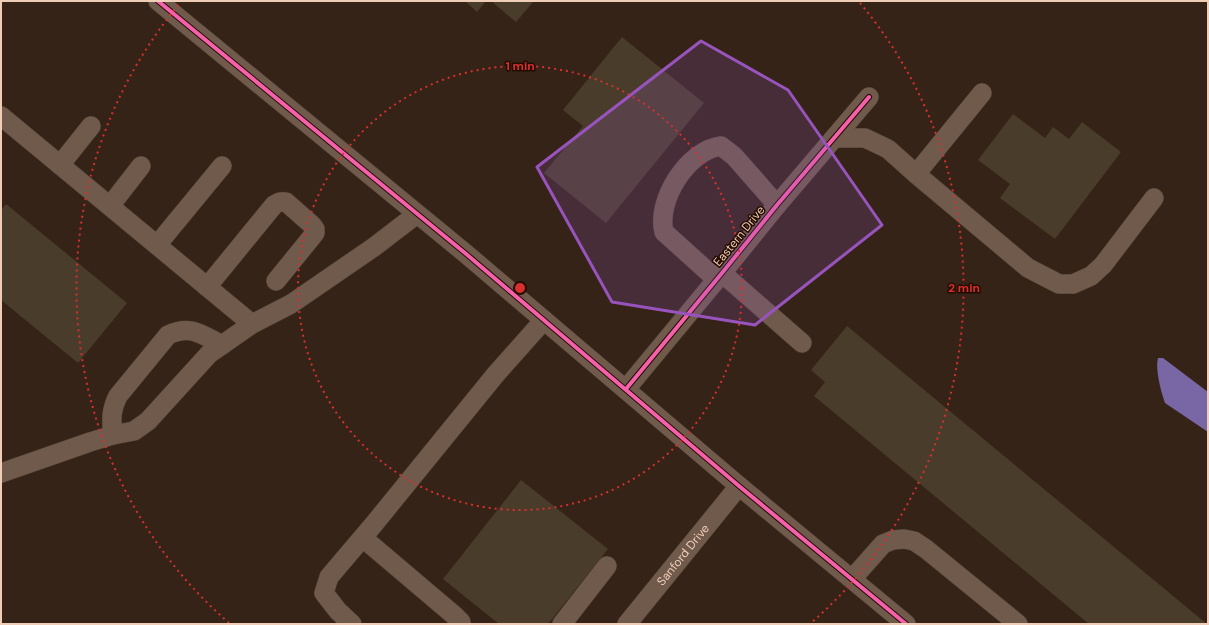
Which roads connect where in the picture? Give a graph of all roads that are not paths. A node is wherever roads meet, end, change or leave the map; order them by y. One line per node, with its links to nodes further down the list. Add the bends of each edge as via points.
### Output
1 (158, 1): 14 (street)
2 (982, 93): 10 (street)
3 (869, 97): 6 (street, Eastern Drive)
4 (1, 116): 7 (street)
5 (91, 126): 7 (street)
6 (834, 138): 10 (street, via 865,138 888,149); 12 (street, Eastern Drive)
7 (60, 165): 13 (street)
8 (141, 166): 13 (street)
9 (222, 166): 15 (street)
10 (916, 174): 11 (street, via 1028,268 1059,284 1073,284 1091,276 1103,265)
11 (1154, 198)
12 (777, 205): 16 (street, Eastern Drive); 16 (street, via 734,156 721,146 700,153 689,163 674,184 666,202 662,214 664,232)
13 (110, 206): 15 (street)
14 (417, 214): 19 (street); 20 (street, via 291,304)
15 (157, 245): 18 (street)
16 (719, 276): 21 (street); 23 (street, Eastern Drive)
17 (276, 281): 18 (street, via 315,233 312,225 282,201 274,205)
18 (206, 287): 20 (street)
19 (544, 320): 23 (street); 27 (street, via 496,374)
20 (252, 324): 22 (street)
21 (802, 343)
22 (222, 345): 24 (street, via 209,354 148,421 134,431); 24 (street, via 186,330 168,335 112,406)
23 (626, 389): 26 (street)
24 (113, 435): 25 (street)
25 (1, 473)
26 (739, 486): 29 (street); 33 (street, Sanford Drive)
27 (363, 538): 30 (street, via 329,577 324,593); 31 (street, via 455,616)
28 (607, 566): 32 (street)
29 (852, 579): 34 (street); 35 (street, via 883,544 893,540 914,541 926,548)
30 (352, 624)
31 (460, 624)
32 (562, 624)
33 (627, 624)
34 (906, 624)
35 (1018, 624)

